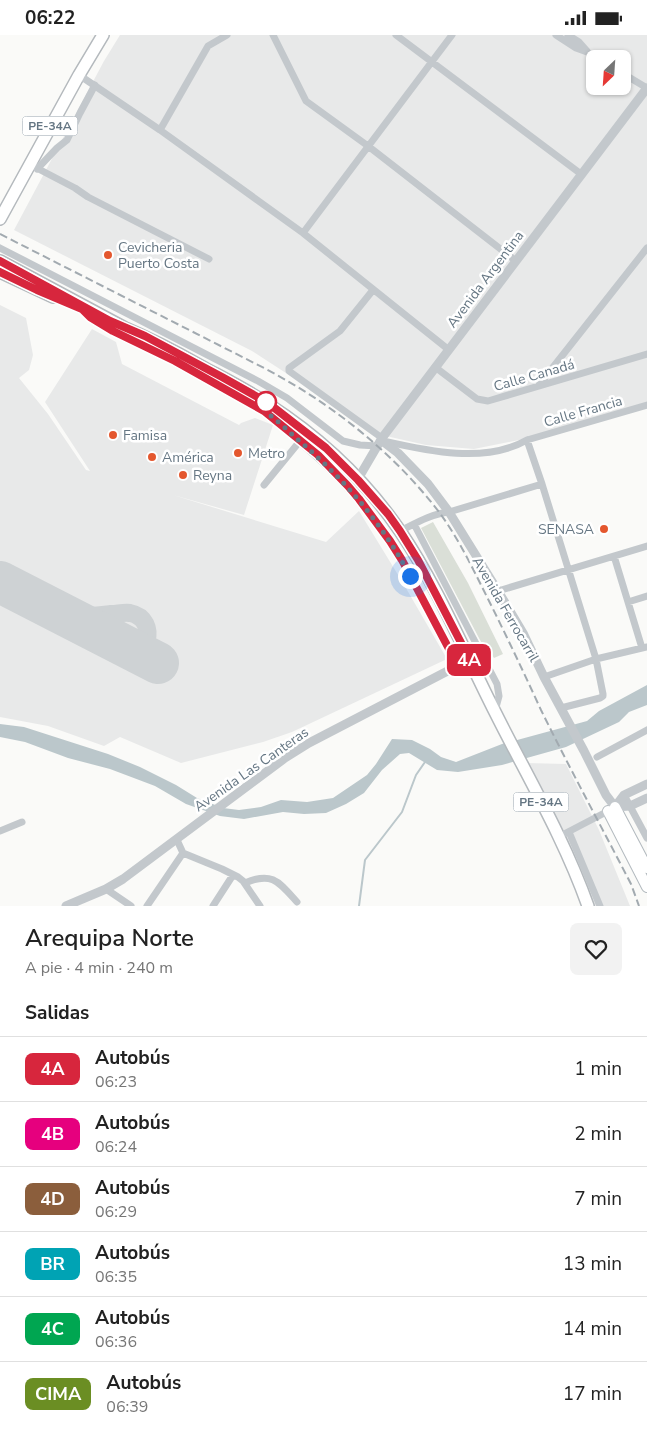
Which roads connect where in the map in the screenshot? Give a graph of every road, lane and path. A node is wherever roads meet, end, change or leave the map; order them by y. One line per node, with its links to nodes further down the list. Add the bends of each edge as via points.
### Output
1 (103, 35): 11 (highway, PE-34A)
2 (227, 35): 15 (street, via 208,46)
3 (273, 35): 16 (street, via 306,101)
4 (396, 35): 10 (street)
5 (452, 35): 10 (street)
6 (556, 35): 9 (street)
7 (568, 35): 8 (street, via 580,42)
8 (586, 51)
9 (586, 52)
10 (432, 62): 16 (street); 18 (street)
11 (78, 75): 13 (street); 17 (highway, PE-34A)
12 (631, 78): 14 (street)
13 (95, 85): 15 (street); 17 (street, via 67,140)
14 (647, 88): 18 (street, Avenida Argentina)
15 (160, 130): 20 (street)
16 (368, 146): 20 (street); 25 (street)
17 (33, 167): 19 (highway, PE-34A); 23 (street)
18 (581, 174): 25 (street, Avenida Argentina)
19 (0, 219)
20 (303, 233): 27 (street)
21 (0, 248): 39 (street, via 258,381 343,441 360,445)
22 (647, 248): 31 (street)
23 (208, 259)
24 (0, 261): 28 (highway, PE-34A)
25 (516, 261): 29 (street, Avenida Argentina)
26 (0, 272): 28 (highway, PE-34A)
27 (373, 290): 29 (street); 39 (street, via 340,331 289,371)
28 (89, 313): 36 (highway, PE-34A, via 125,333 145,336 197,363)
29 (449, 350): 32 (street, Avenida Argentina)
30 (647, 354): 33 (street, Calle Canadá)
31 (556, 365): 33 (street); 34 (street)
32 (435, 367): 34 (street, Calle Canadá, via 482,401); 39 (street, Avenida Argentina)
33 (563, 379): 34 (street, Calle Canadá)
34 (538, 385)
35 (647, 405): 37 (street, Calle Francia)
36 (274, 413): 38 (street); 42 (highway, PE-34A, via 326,448)
37 (527, 440): 40 (street, Calle Francia); 41 (street)
38 (300, 441): 44 (street); 45 (street)
39 (380, 441): 40 (street, via 459,453); 42 (street, Avenida Argentina); 46 (street, Avenida Ferrocarril, via 398,453 428,484)
40 (517, 446): 41 (street)
41 (531, 451): 43 (street)
42 (358, 480): 45 (street, Avenida Argentina); 48 (highway, PE-34A)
43 (542, 484): 46 (street); 51 (street)
44 (264, 485)
45 (351, 490): 59 (street, via 402,560)
46 (448, 512): 47 (street); 52 (street, Avenida Ferrocarril)
47 (414, 524): 48 (street); 58 (street)
48 (400, 531): 57 (highway, PE-34A)
49 (647, 546): 50 (street)
50 (614, 556): 51 (street); 54 (street)
51 (568, 569): 52 (street); 56 (street)
52 (498, 591): 60 (street, Avenida Ferrocarril)
53 (647, 597): 54 (street)
54 (628, 602): 55 (street)
55 (645, 647): 56 (street)
56 (596, 659): 60 (street); 62 (street, via 603,696)
57 (470, 660): 58 (street); 59 (street, Avenida Las Canteras); 61 (highway, PE-34A)
58 (486, 662): 61 (street, via 497,684)
59 (458, 666): 74 (street, Avenida Las Canteras, via 309,743)
60 (544, 677): 62 (street, Avenida Ferrocarril)
61 (495, 712): 72 (highway, PE-34A)
62 (563, 712): 69 (street, Avenida Ferrocarril)
63 (646, 731): 64 (street)
64 (597, 757)
65 (647, 784): 66 (street)
66 (624, 795): 68 (street); 69 (street)
67 (647, 797): 68 (street)
68 (630, 807): 69 (street); 73 (street)
69 (612, 809): 72 (street); 76 (main road, Avenida Ferrocarril); 79 (main road, Avenida Ferrocarril)
70 (22, 822): 71 (street)
71 (0, 831)
72 (564, 834): 87 (highway, PE-34A, via 571,863); 88 (street, via 590,880)
73 (647, 838)
74 (177, 840): 75 (street); 80 (street, Avenida Las Canteras)
75 (183, 853): 77 (street); 84 (street)
76 (647, 868)
77 (233, 875): 78 (street); 85 (street)
78 (245, 883): 81 (street, via 262,877 272,879); 86 (street)
79 (647, 887)
80 (106, 889): 82 (street, Avenida Las Canteras); 83 (street)
81 (297, 902)
82 (66, 906)
83 (131, 906)
84 (147, 906)
85 (213, 906)
86 (260, 906)
87 (588, 906)
88 (600, 906)

